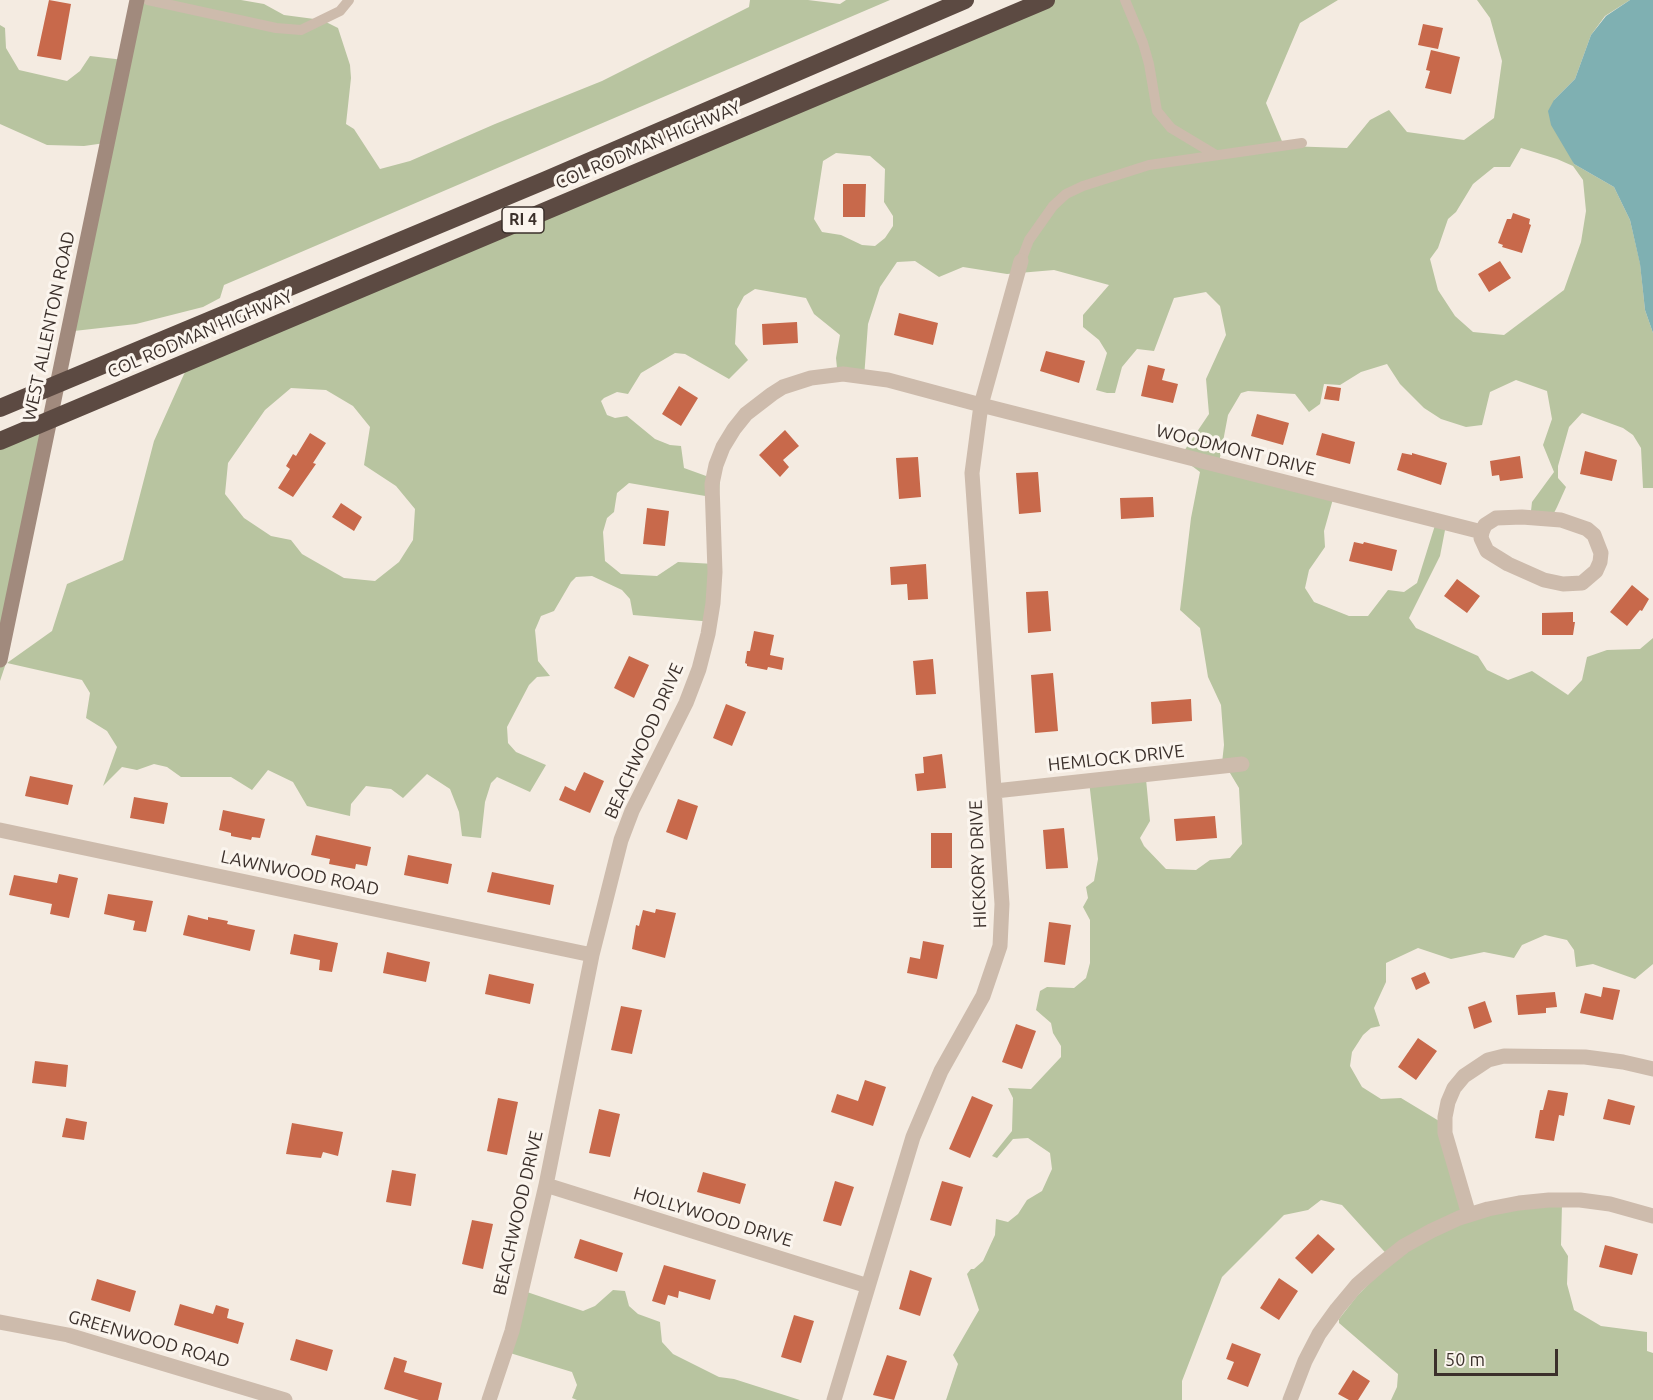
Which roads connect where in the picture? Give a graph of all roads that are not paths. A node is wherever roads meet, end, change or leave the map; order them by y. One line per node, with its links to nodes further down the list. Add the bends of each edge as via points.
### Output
1 (137, 0): 10 (street, WEST ALLENTON ROAD)
2 (148, 0): 3 (lane, via 301,30 340,11)
3 (349, 0)
4 (965, 0): 10 (highway, COL RODMAN HIGHWAY / RI 4)
5 (1046, 0): 13 (highway, COL RODMAN HIGHWAY / RI 4)
6 (1125, 0): 8 (lane, via 1143,43 1157,111 1171,128)
7 (1302, 143): 8 (lane)
8 (1216, 155): 9 (lane, via 1149,165 1066,194 1040,222)
9 (1021, 261): 11 (street, HICKORY DRIVE)
10 (58, 383): 12 (highway, COL RODMAN HIGHWAY / RI 4); 13 (street, WEST ALLENTON ROAD)
11 (981, 405): 15 (street, WOODMONT DRIVE); 18 (street, HICKORY DRIVE, via 972,473); 20 (street, BEACHWOOD DRIVE, via 909,384 843,374 783,387 746,414 734,429 723,447 712,484 713,603 699,669 632,811 618,850)
12 (0, 408)
13 (50, 419): 14 (highway, COL RODMAN HIGHWAY / RI 4); 16 (street, WEST ALLENTON ROAD)
14 (0, 441)
15 (1482, 532): 15 (street, via 1487,551 1544,580 1582,583 1600,562 1594,535 1561,520 1496,518)
16 (0, 660)
17 (1242, 764): 18 (street, HEMLOCK DRIVE)
18 (994, 791): 25 (street, HICKORY DRIVE, via 1002,904 1000,946 983,996 925,1106)
19 (0, 830): 20 (street, LAWNWOOD ROAD)
20 (592, 955): 22 (street, BEACHWOOD DRIVE)
21 (1653, 1069): 23 (street, via 1585,1057 1514,1055 1488,1060 1464,1076 1449,1102 1445,1133)
22 (546, 1185): 25 (street, HOLLYWOOD DRIVE); 28 (street, BEACHWOOD DRIVE, via 512,1331)
23 (1469, 1215)
24 (1653, 1216): 30 (street, via 1610,1204 1549,1200 1488,1209 1431,1231 1404,1246 1357,1285 1319,1334)
25 (868, 1286): 29 (street, HICKORY DRIVE)
26 (0, 1322): 27 (street, GREENWOOD ROAD, via 68,1335)
27 (274, 1398)
28 (489, 1400)
29 (834, 1400)
30 (1290, 1400)

